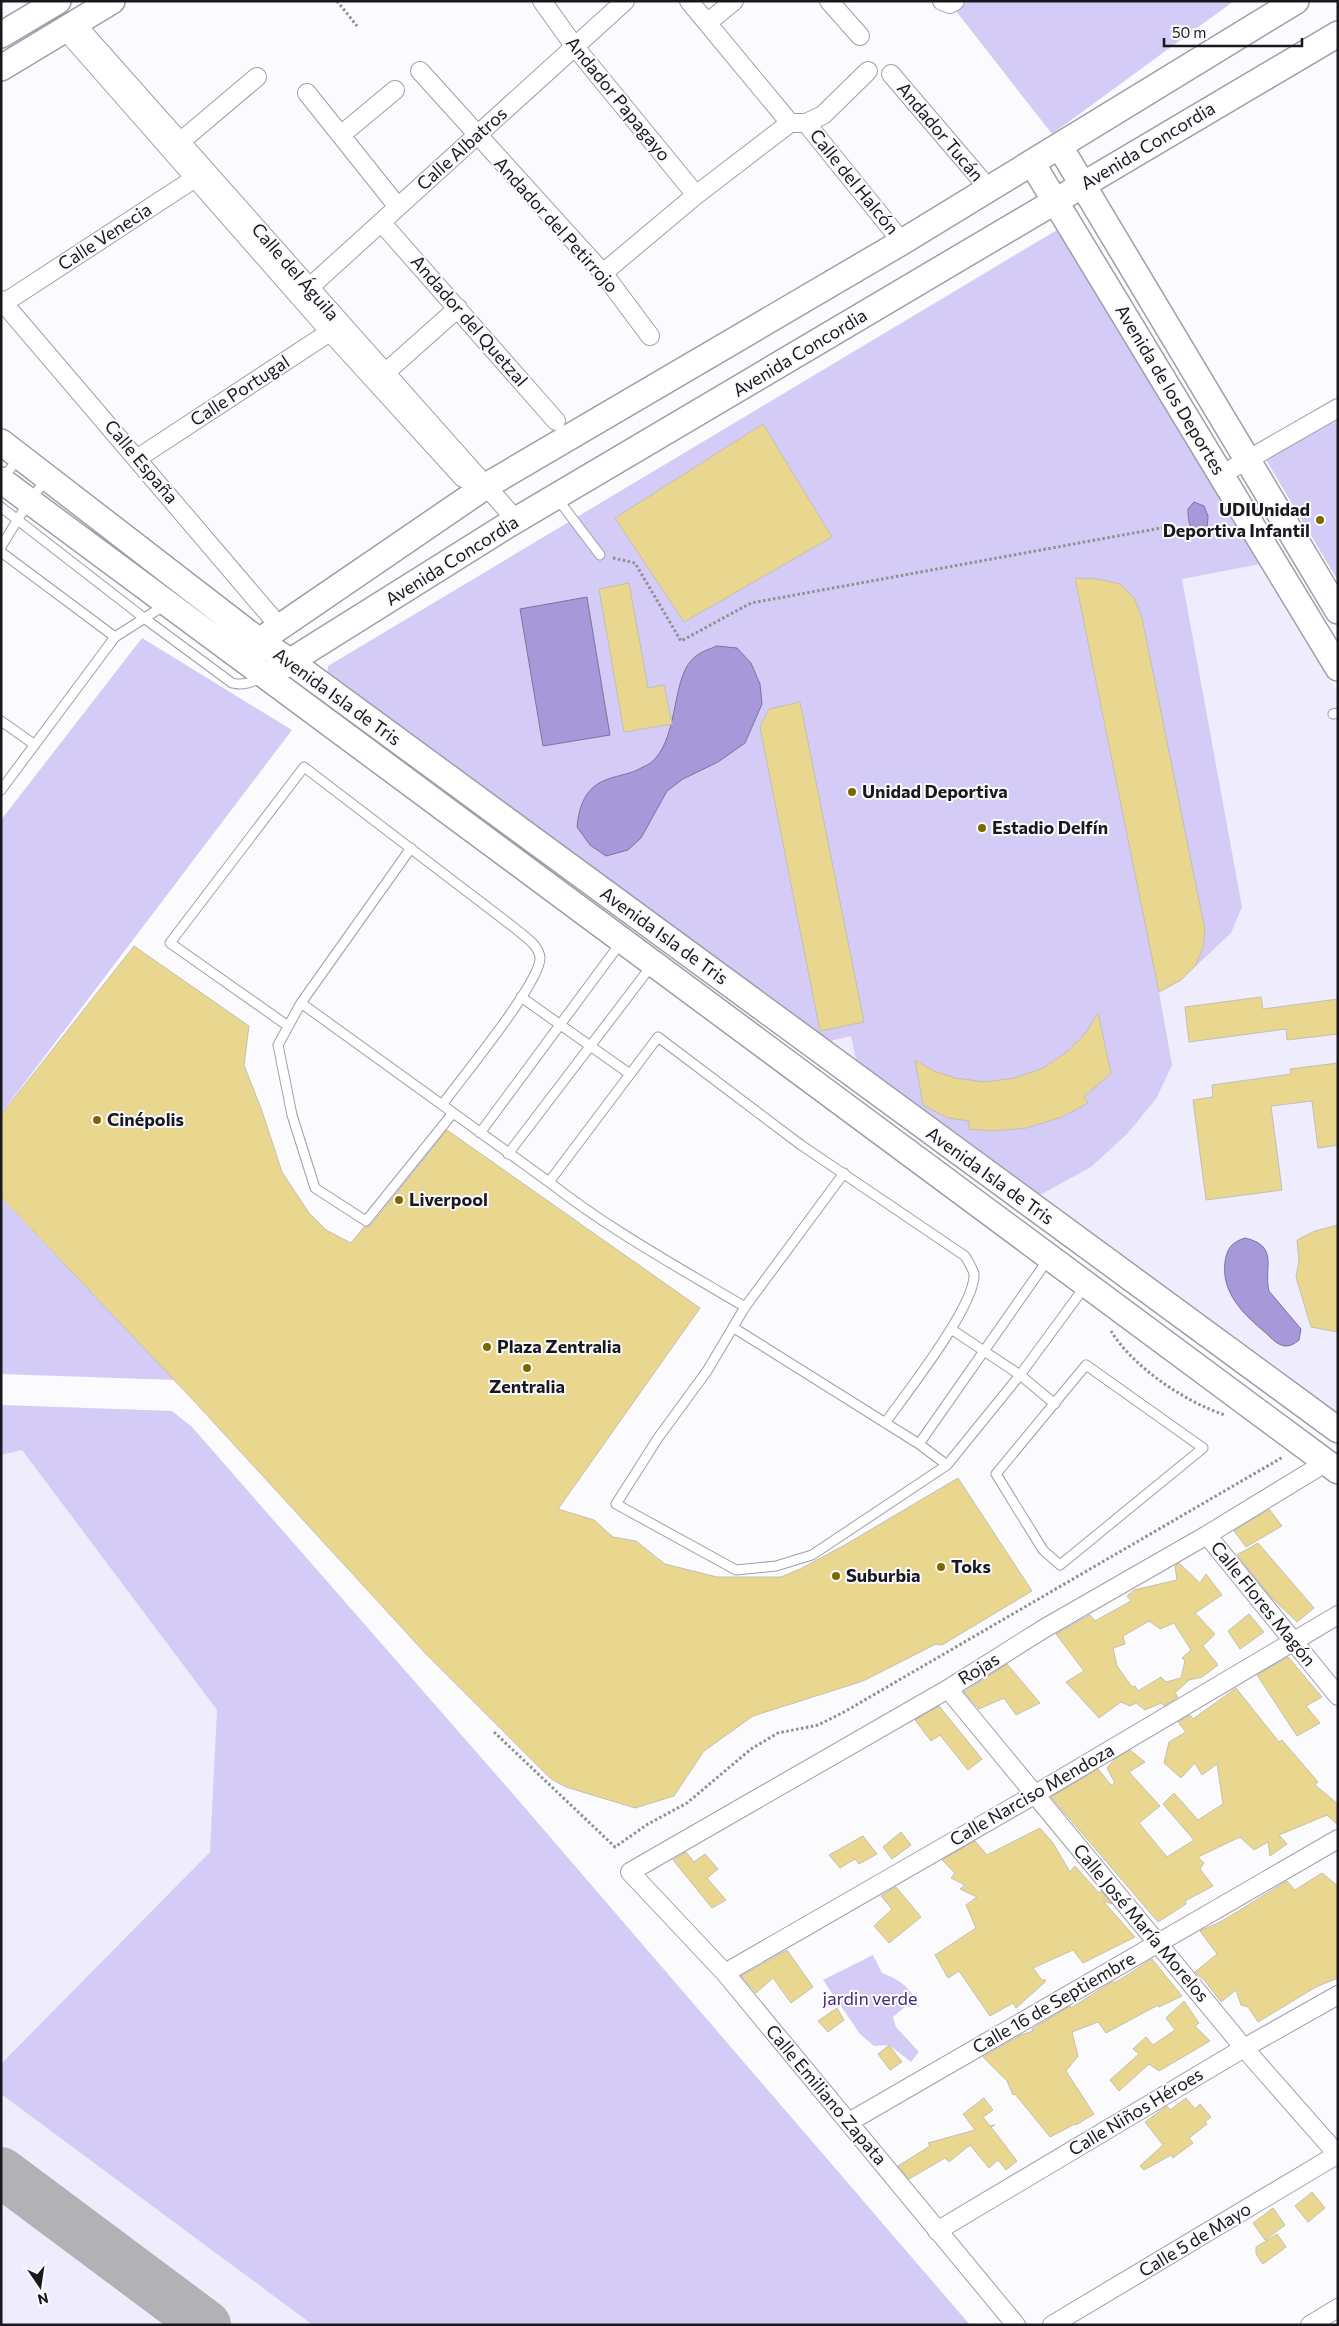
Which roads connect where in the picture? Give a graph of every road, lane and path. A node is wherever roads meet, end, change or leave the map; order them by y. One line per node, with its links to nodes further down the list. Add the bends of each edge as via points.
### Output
1 (52, 1): 13 (street)
2 (58, 1): 18 (street)
3 (112, 1): 16 (street)
4 (337, 1): 15 (path)
5 (542, 1): 20 (street, Andador Papagayo)
6 (625, 1): 20 (street, Calle Albatros)
7 (689, 1): 14 (street, Calle del Halcón)
8 (734, 1): 14 (street)
9 (828, 1): 19 (street)
10 (942, 1): 11 (street, via 950,4)
11 (955, 1)
12 (1296, 1): 32 (street)
13 (1, 19)
14 (707, 23): 28 (street, Calle del Halcón)
15 (357, 26)
16 (70, 27): 21 (street); 31 (street, Calle del Águila); 34 (street, Calle del Águila)
17 (1338, 34): 35 (street, Avenida Concordia)
18 (1, 35)
19 (860, 36)
20 (575, 47): 30 (street, Calle Albatros); 37 (street, Andador Papagayo)
21 (1, 68)
22 (420, 71): 30 (street, Andador del Petirrojo)
23 (868, 71): 28 (street, via 823,115)
24 (891, 74): 36 (street, Andador Tucán)
25 (257, 77): 31 (street)
26 (395, 90): 29 (street)
27 (307, 93): 29 (street)
28 (798, 123): 37 (street); 41 (street, Calle del Halcón)
29 (341, 135): 39 (street)
30 (477, 136): 39 (street, Calle Albatros); 42 (street, Andador del Petirrojo)
31 (180, 142): 34 (street, Calle del Águila)
32 (1060, 147): 33 (street); 35 (street, Avenida de los Deportes)
33 (1032, 163): 36 (street); 38 (street, Avenida de los Deportes)
34 (200, 175): 43 (street, Calle del Águila); 44 (street, Calle Venecia)
35 (1083, 185): 38 (street, Avenida Concordia); 53 (street, Avenida de los Deportes)
36 (989, 189): 41 (street)
37 (696, 196): 42 (street)
38 (1056, 201): 54 (street, Avenida de los Deportes); 58 (street, Avenida Concordia)
39 (398, 207): 40 (street, Calle Albatros)
40 (381, 222): 43 (street, Calle Albatros); 45 (street, Andador del Quetzal)
41 (902, 242): 57 (street)
42 (602, 274): 47 (street, Andador del Petirrojo)
43 (304, 292): 46 (street, Calle del Águila)
44 (3, 301): 52 (street, Calle España)
45 (458, 308): 48 (street); 50 (street, Andador del Quetzal)
46 (336, 328): 48 (street, Calle del Águila); 52 (street, Calle Portugal); 57 (street, Calle del Águila)
47 (650, 336)
48 (385, 373): 57 (street, Calle del Águila)
49 (1338, 408): 53 (street)
50 (556, 421)
51 (11, 450): 55 (street, Avenida Isla de Tris); 56 (lane)
52 (138, 458): 69 (street, Calle España)
53 (1247, 460): 54 (street); 67 (street, Avenida de los Deportes)
54 (1221, 475): 74 (street, Avenida de los Deportes)
55 (48, 478): 60 (lane); 71 (street, Avenida Isla de Tris)
56 (1, 480): 60 (street, Avenida Isla de Tris)
57 (481, 490): 61 (street, Calle del Águila); 69 (street)
58 (557, 498): 61 (street, Avenida Concordia); 65 (lane)
59 (1, 507): 60 (lane)
60 (23, 511): 63 (lane); 66 (street, Avenida Isla de Tris); 68 (lane)
61 (511, 524): 73 (street, Avenida Concordia)
62 (1172, 526): 65 (path, via 751,603 681,641 635,563)
63 (1, 548)
64 (1, 552): 70 (lane)
65 (600, 555)
66 (168, 604): 68 (lane); 72 (street, Avenida Isla de Tris)
67 (1338, 611)
68 (144, 618): 70 (lane); 75 (lane, via 232,683 248,684)
69 (280, 626): 71 (street)
70 (115, 637): 77 (lane)
71 (259, 641): 72 (street); 73 (street, Avenida Isla de Tris)
72 (238, 656): 75 (street, Avenida Isla de Tris)
73 (291, 662): 75 (street, Avenida Concordia); 103 (street, Avenida Isla de Tris)
74 (1338, 668)
75 (264, 676): 80 (street, Avenida Isla de Tris)
76 (1, 721): 77 (lane)
77 (35, 745): 78 (lane)
78 (1, 790)
79 (411, 848): 82 (lane, via 535,945 540,957 538,970); 83 (lane); 85 (lane, via 304,767 170,944)
80 (622, 940): 81 (street, Avenida Isla de Tris); 84 (lane)
81 (654, 964): 86 (lane); 94 (street, Avenida Isla de Tris)
82 (521, 998): 84 (lane); 88 (lane)
83 (300, 1003): 85 (lane); 88 (lane)
84 (560, 1025): 86 (lane); 90 (lane)
85 (288, 1026): 89 (lane, via 278,1045 292,1115 315,1188 366,1221)
86 (590, 1047): 87 (lane); 91 (lane)
87 (630, 1074): 92 (lane, via 658,1037); 93 (lane)
88 (442, 1105): 89 (lane)
89 (452, 1113): 90 (lane)
90 (480, 1133): 91 (lane)
91 (508, 1154): 93 (lane)
92 (844, 1173): 96 (lane); 98 (lane, via 966,1256 974,1274 968,1296)
93 (549, 1182): 96 (lane, via 619,1233)
94 (1049, 1258): 95 (street, Avenida Isla de Tris); 99 (lane)
95 (1087, 1284): 100 (lane); 105 (street, Avenida Isla de Tris)
96 (745, 1307): 97 (lane)
97 (734, 1328): 102 (lane); 107 (lane, via 616,1504 736,1570 776,1566 812,1555)
98 (951, 1329): 99 (lane); 102 (lane)
99 (983, 1350): 100 (lane); 104 (lane)
100 (1020, 1375): 101 (lane); 107 (lane)
101 (1056, 1404): 101 (lane, via 996,1474 1043,1550 1060,1565 1203,1448 1086,1365)
102 (885, 1423): 104 (lane)
103 (1335, 1425): 105 (street)
104 (919, 1444): 107 (lane)
105 (1296, 1447): 106 (street, Avenida Isla de Tris); 113 (path, via 844,1712 818,1724 778,1733 751,1749 687,1803 615,1847)
106 (1334, 1463): 108 (street, Rojas)
107 (947, 1465)
108 (1207, 1535): 110 (street, Calle Flores Magón); 111 (street, Rojas, via 1045,1628)
109 (1338, 1614): 110 (street, Calle Narciso Mendoza)
110 (1292, 1641): 112 (street, Calle Flores Magón); 114 (street, Calle Narciso Mendoza)
111 (948, 1689): 114 (street, Calle José María Morelos); 116 (street, Rojas)
112 (1338, 1696)
113 (494, 1732)
114 (1034, 1795): 117 (street, Calle José María Morelos); 118 (street, Calle Narciso Mendoza)
115 (1338, 1839): 117 (street, Calle 16 de Septiembre)
116 (630, 1872): 118 (street, Calle Emiliano Zapata)
117 (1157, 1942): 120 (street, Calle José María Morelos); 121 (street, Calle 16 de Septiembre)
118 (725, 1973): 121 (street, Calle Emiliano Zapata)
119 (1338, 1995): 120 (street, Calle Niños Héroes)
120 (1244, 2048): 122 (street, Calle José María Morelos); 123 (street, Calle Niños Héroes)
121 (850, 2122): 123 (street, Calle Emiliano Zapata)
122 (1338, 2155): 126 (street, Calle 5 de Mayo)
123 (937, 2230): 125 (street, Calle Emiliano Zapata)
124 (1338, 2308): 127 (street)
125 (1016, 2325)
126 (1052, 2325)
127 (1310, 2325)

